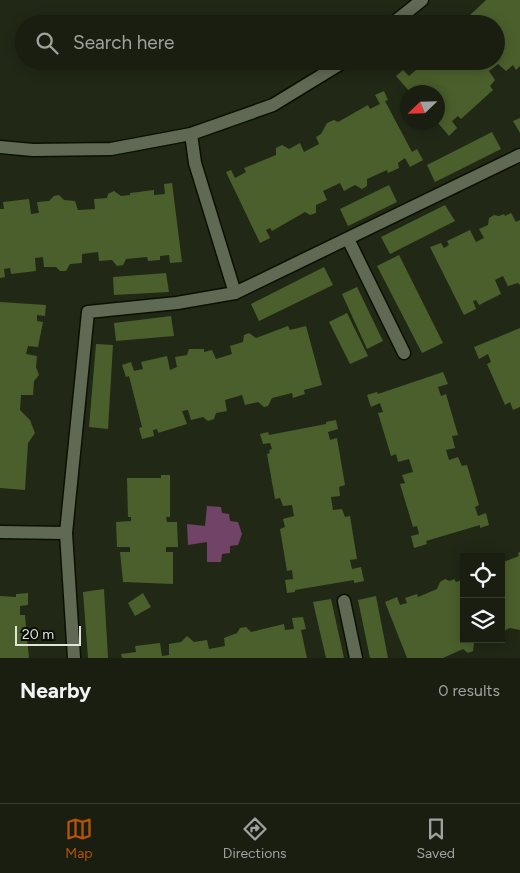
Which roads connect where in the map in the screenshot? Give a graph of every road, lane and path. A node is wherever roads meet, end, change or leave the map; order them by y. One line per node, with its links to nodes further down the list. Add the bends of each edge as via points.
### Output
1 (422, 0): 2 (street)
2 (403, 15)
3 (330, 70): 4 (street, via 273,105)
4 (191, 134): 5 (street, via 111,149); 8 (street, via 195,163)
5 (0, 147)
6 (520, 155): 7 (street)
7 (348, 239): 8 (street); 9 (street)
8 (235, 293): 11 (street, via 88,312)
9 (404, 353)
10 (0, 532): 11 (street)
11 (66, 532): 13 (street)
12 (344, 601): 14 (street)
13 (74, 658)
14 (356, 658)

